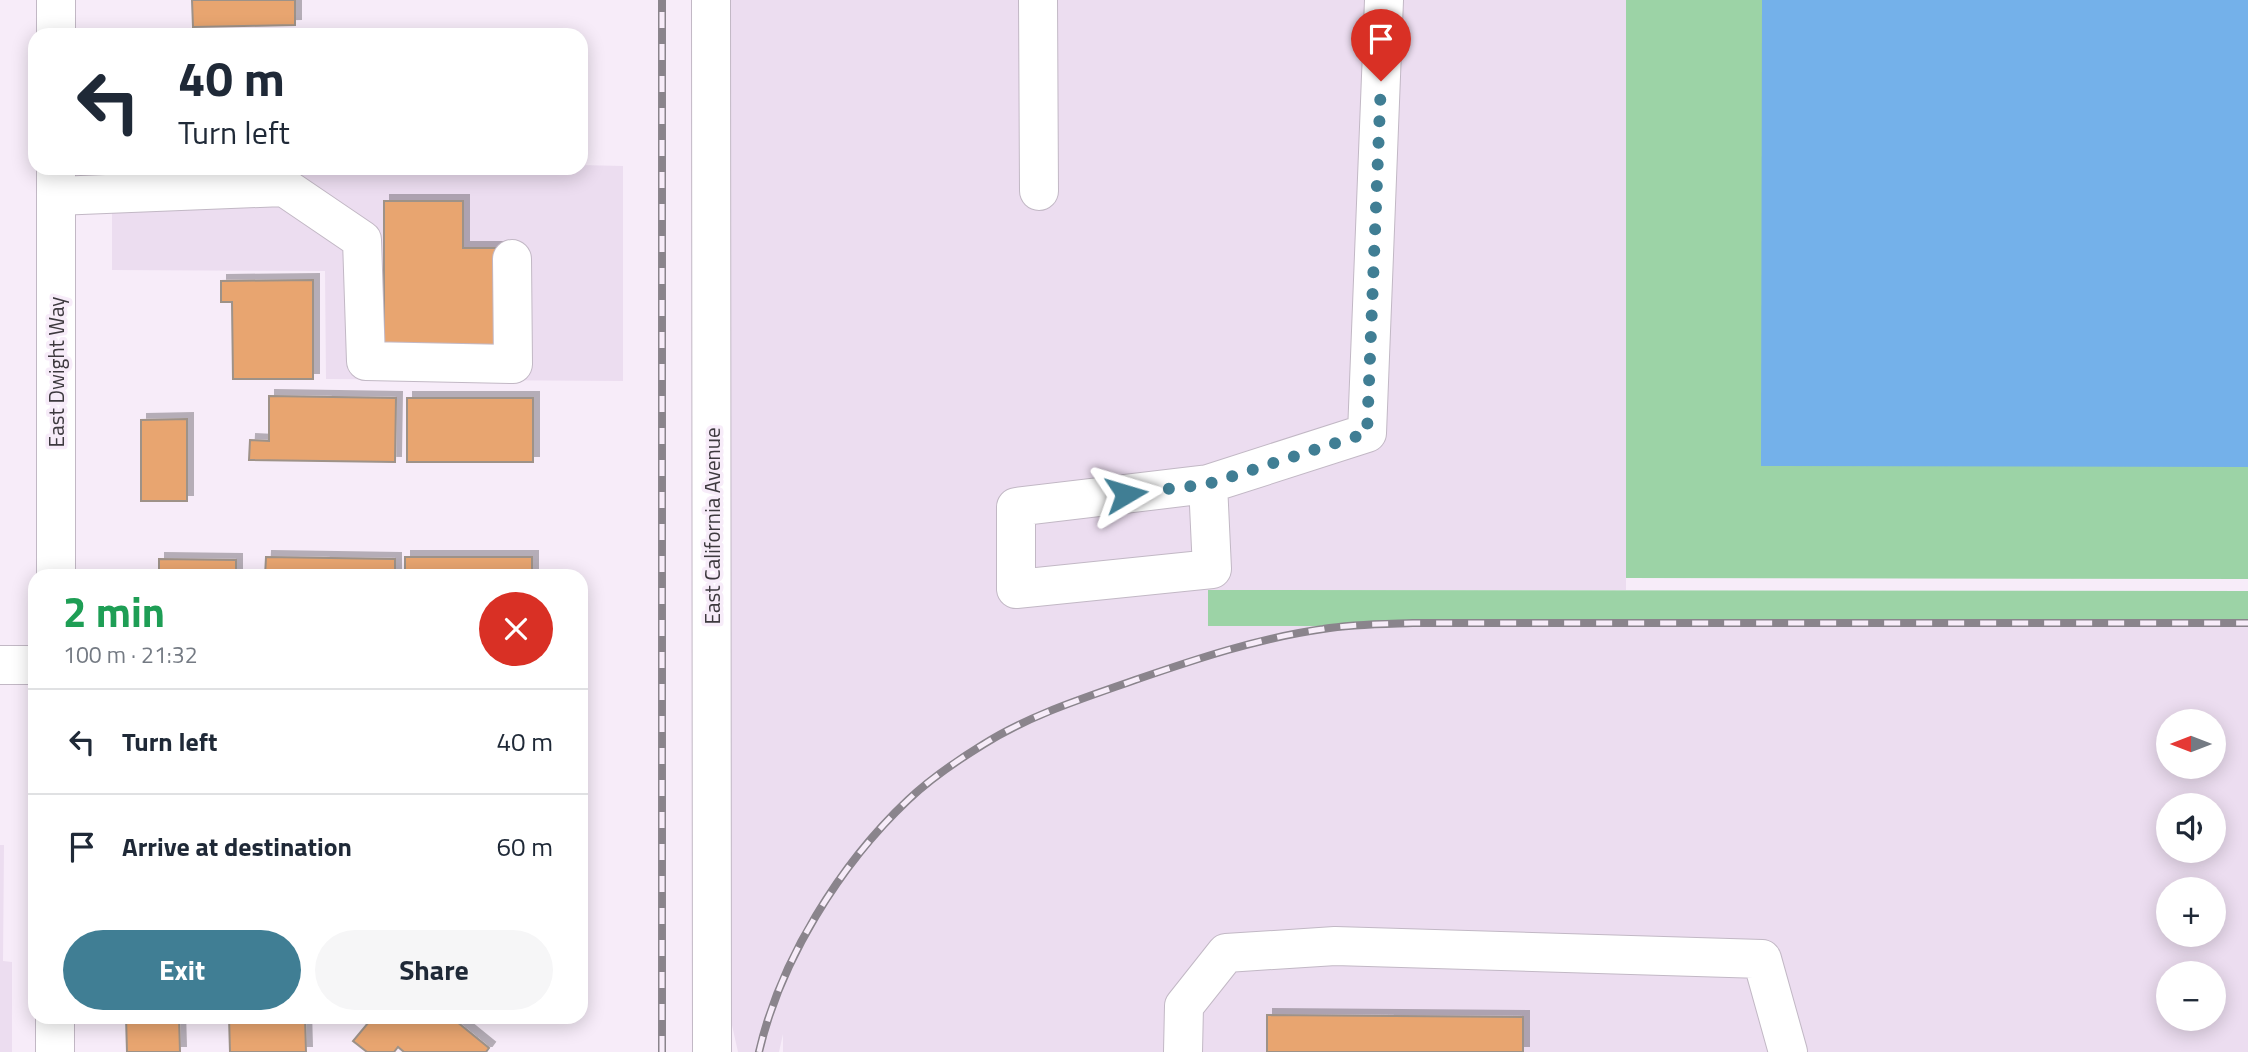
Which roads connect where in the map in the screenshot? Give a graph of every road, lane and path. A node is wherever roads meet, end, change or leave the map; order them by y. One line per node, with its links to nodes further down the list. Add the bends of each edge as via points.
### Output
1 (56, 0): 5 (street)
2 (711, 0): 15 (street, East California Avenue)
3 (1038, 0): 7 (street)
4 (1384, 0): 9 (street, via 1367,433)
5 (56, 28)
6 (56, 182): 8 (street, via 284,187 362,240 366,361 513,364); 10 (street, East Dwight Way)
7 (1039, 191)
8 (512, 259)
9 (1208, 484): 9 (street, via 1016,507 1016,589 1212,569)
10 (56, 569)
11 (0, 665): 12 (street)
12 (28, 665)
13 (55, 1024): 14 (street)
14 (55, 1052)
15 (712, 1052)
16 (1183, 1052): 17 (street, via 1184,1006 1226,953 1335,946 1762,958)
17 (1788, 1052)

